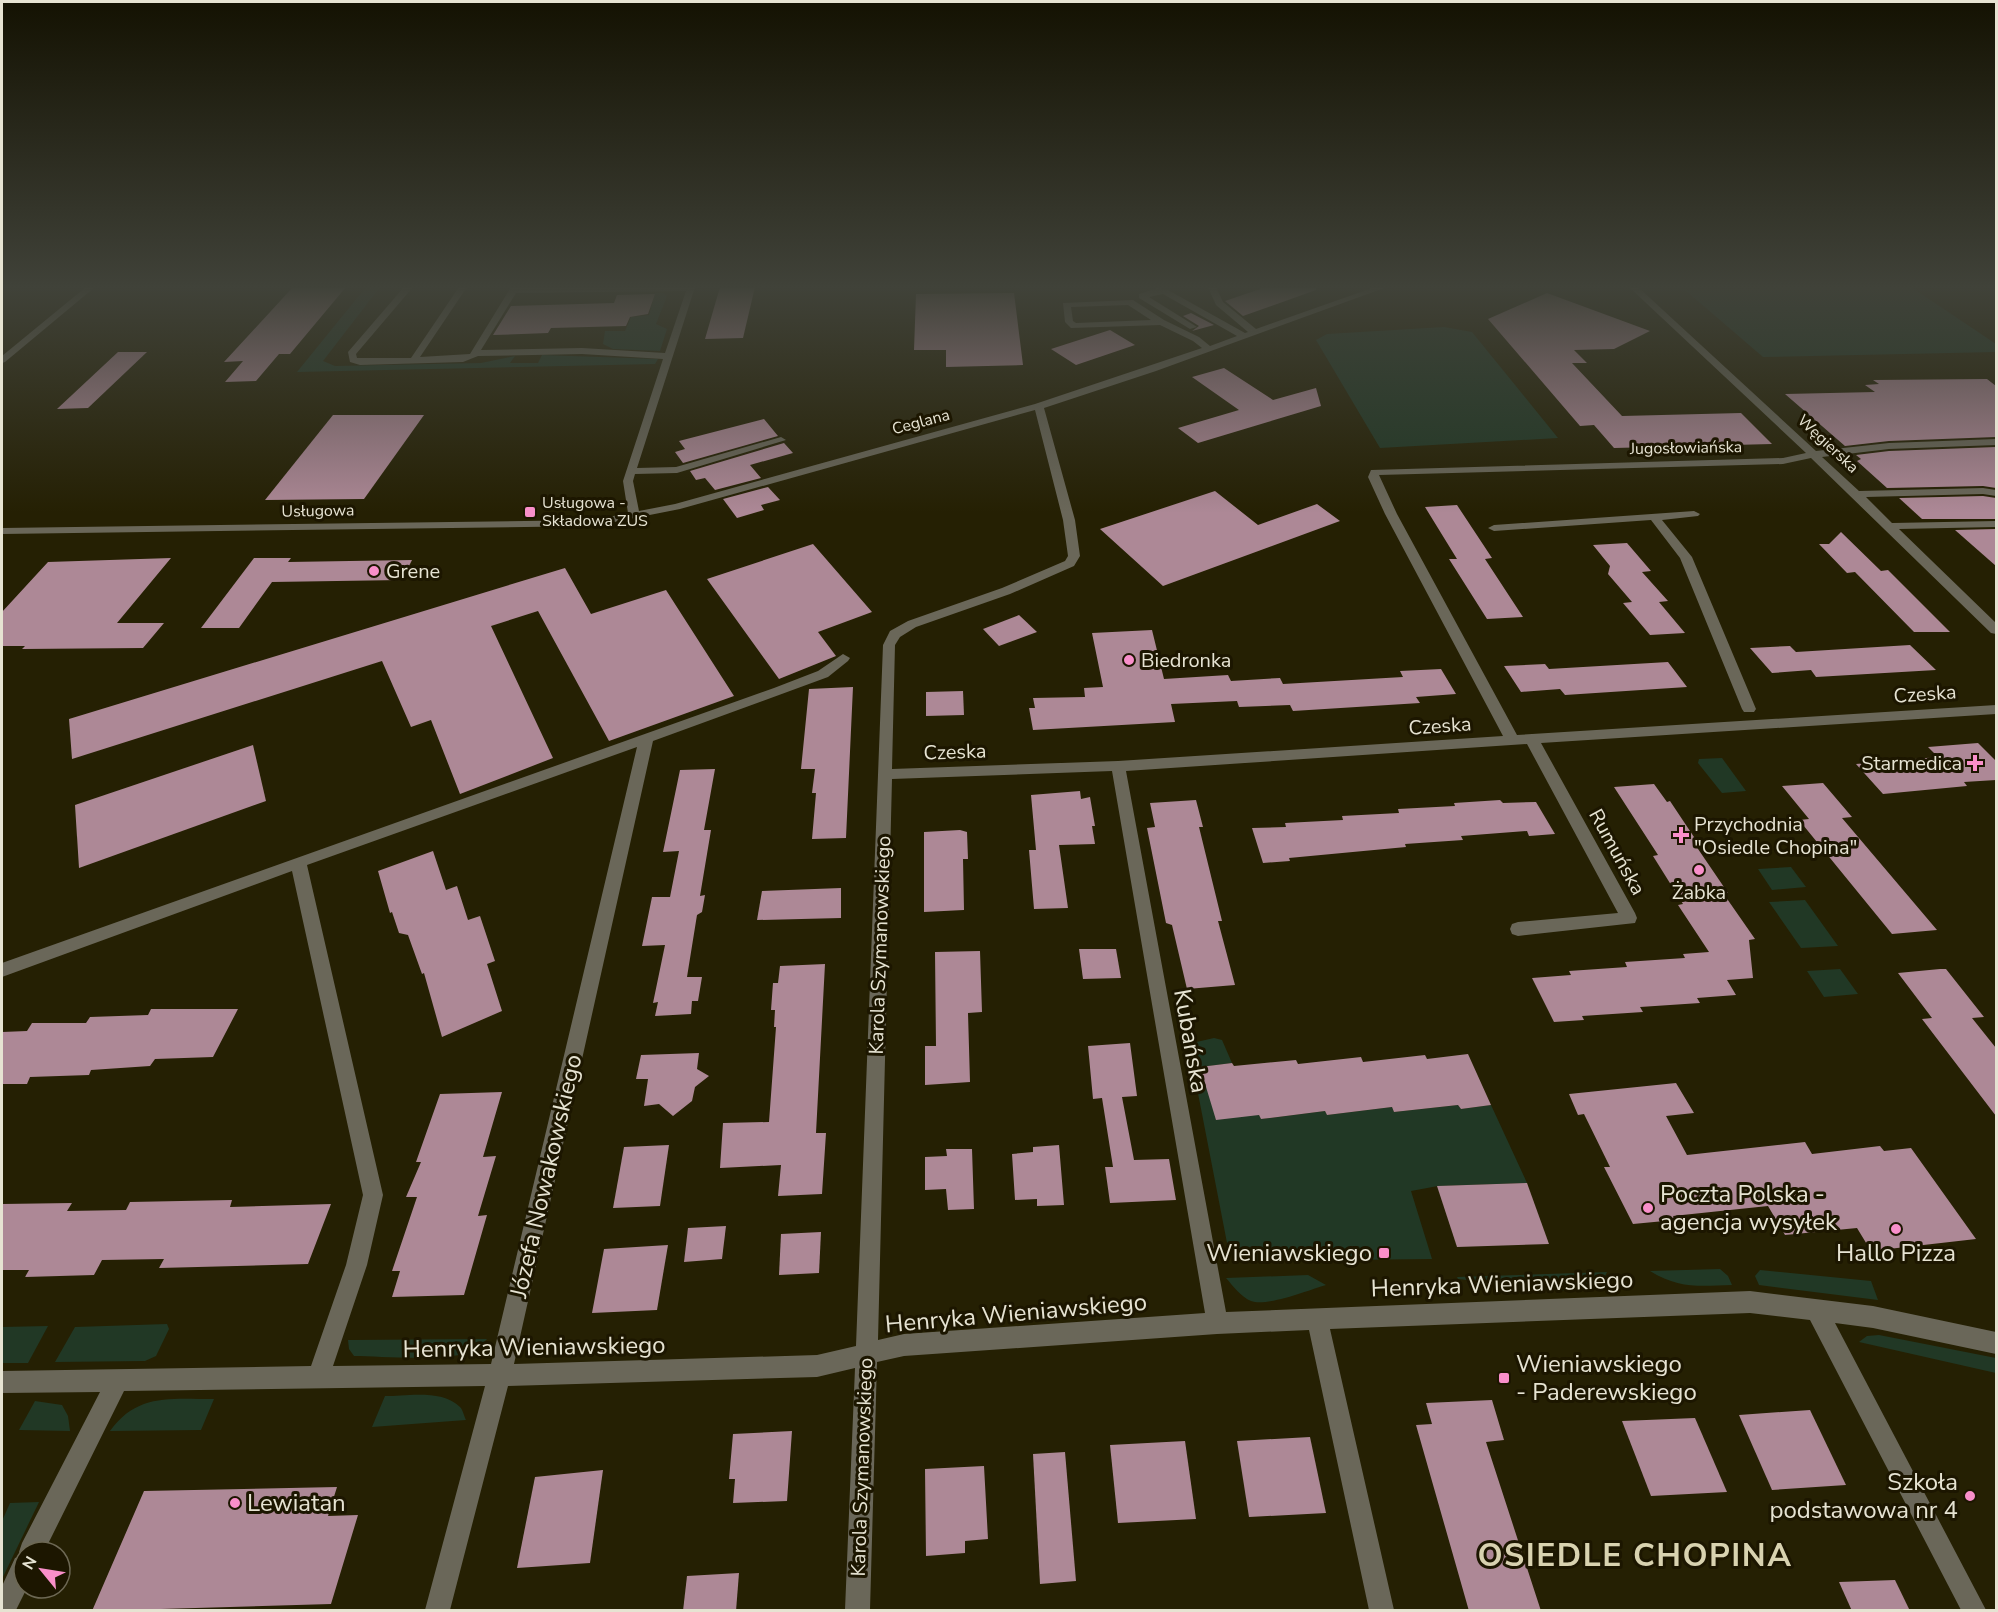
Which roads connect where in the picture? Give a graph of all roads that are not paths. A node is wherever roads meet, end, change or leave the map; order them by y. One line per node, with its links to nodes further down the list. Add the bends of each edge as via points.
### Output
1 (666, 362): 8 (street)
2 (1169, 362): 4 (street, Ceglana)
3 (1715, 362): 7 (street, Węgierska)
4 (1039, 406): 12 (street, Ceglana); 26 (street, Karola Szymanowskiego, via 1069,520 1074,556 1061,568 912,624 895,634 889,645)
5 (782, 440): 8 (street, via 677,470)
6 (1996, 442): 7 (street, Jugosłowiańska, via 1893,445)
7 (1814, 454): 10 (street, Węgierska); 24 (street, Jugosłowiańska, via 1783,461 1375,472 1373,477 1390,514)
8 (631, 471): 12 (street, via 628,481)
9 (1996, 493): 10 (street)
10 (1856, 494): 15 (street, Węgierska)
11 (1694, 514): 13 (street)
12 (634, 515): 17 (street, Usługowa, via 561,525)
13 (1653, 517): 16 (street); 20 (street, via 1686,557)
14 (1996, 524): 15 (street)
15 (1890, 526): 18 (street, Węgierska)
16 (1494, 528)
17 (2, 531)
18 (1996, 630)
19 (843, 658): 22 (street, via 823,674)
20 (1749, 709)
21 (1996, 709): 23 (street, Czeska)
22 (646, 739): 27 (street); 35 (street, Józefa Nowakowskiego)
23 (1532, 740): 24 (street, Czeska); 28 (street, Rumuńska, via 1629,918)
24 (1513, 741): 25 (street, Czeska)
25 (1118, 766): 26 (street, Czeska); 32 (street, Kubańska)
26 (885, 774): 34 (street, Karola Szymanowskiego)
27 (297, 862): 29 (street); 36 (street, via 373,1195 342,1310)
28 (1518, 929)
29 (2, 970)
30 (1817, 1311): 31 (street, Henryka Wieniawskiego, via 1750,1302); 33 (street, Henryka Wieniawskiego, via 1873,1317); 45 (street)
31 (1317, 1318): 32 (street, Henryka Wieniawskiego); 44 (street)
32 (1216, 1323): 34 (street, Henryka Wieniawskiego, via 904,1345)
33 (1996, 1343)
34 (865, 1355): 35 (street, Henryka Wieniawskiego, via 817,1366); 43 (street, Karola Szymanowskiego)
35 (498, 1374): 36 (street, Henryka Wieniawskiego); 42 (street, Józefa Nowakowskiego)
36 (318, 1378): 37 (street, Henryka Wieniawskiego)
37 (118, 1380): 38 (street, Henryka Wieniawskiego); 39 (street)
38 (2, 1382)
39 (37, 1540)
40 (12, 1592): 41 (street)
41 (3, 1611)
42 (438, 1611)
43 (858, 1611)
44 (1382, 1611)
45 (1974, 1611)

